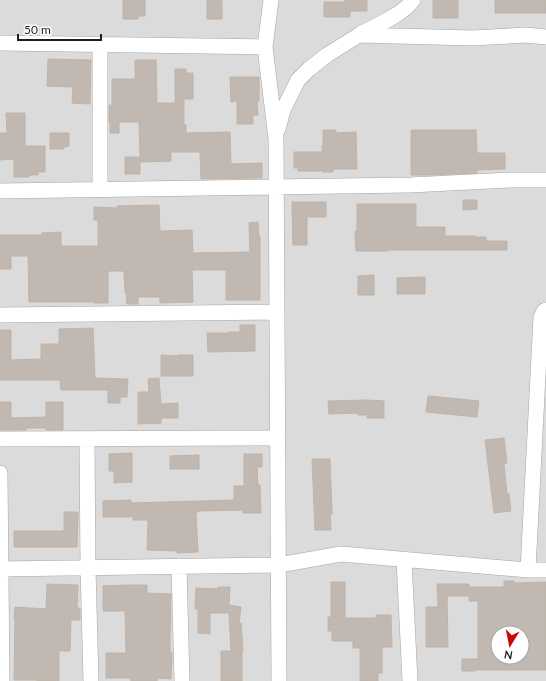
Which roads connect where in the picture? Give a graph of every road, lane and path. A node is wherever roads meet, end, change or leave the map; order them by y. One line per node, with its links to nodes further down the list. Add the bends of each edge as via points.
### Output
1 (271, 0): 7 (street)
2 (413, 0): 3 (street, via 400,13)
3 (359, 35): 4 (street); 8 (street, via 309,68 298,80 283,110)
4 (546, 37)
5 (0, 43): 6 (street)
6 (100, 44): 7 (street); 11 (street)
7 (265, 47): 8 (street)
8 (276, 139): 10 (street)
9 (546, 180): 10 (street)
10 (276, 187): 11 (street); 14 (street)
11 (100, 189): 12 (street)
12 (0, 190)
13 (546, 310): 25 (street, via 541,317)
14 (277, 312): 15 (street); 16 (street)
15 (0, 315)
16 (278, 438): 17 (street); 21 (street)
17 (87, 439): 18 (street); 23 (street)
18 (0, 440)
19 (0, 473): 24 (street)
20 (404, 560): 21 (street, via 341,554); 25 (street); 31 (street)
21 (279, 565): 22 (street); 30 (street)
22 (179, 566): 23 (street); 29 (street)
23 (88, 568): 24 (street); 28 (street)
24 (0, 569): 27 (street)
25 (528, 570): 26 (street)
26 (546, 570)
27 (2, 681)
28 (91, 681)
29 (182, 681)
30 (279, 681)
31 (410, 681)

